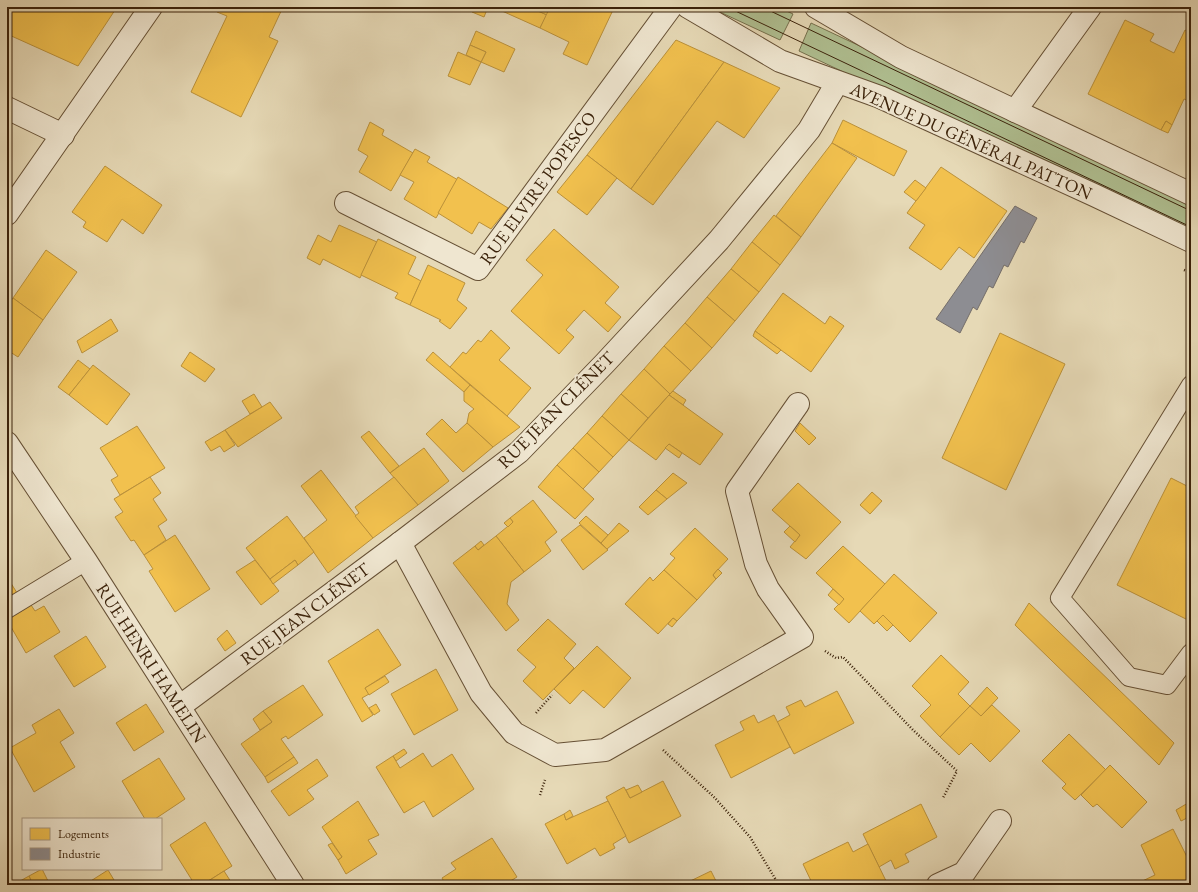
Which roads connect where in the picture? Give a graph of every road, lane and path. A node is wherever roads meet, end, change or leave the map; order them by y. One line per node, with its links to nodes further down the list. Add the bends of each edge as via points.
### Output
1 (151, 7): 9 (street)
2 (672, 7): 11 (street, RUE ELVIRE POPESCO, via 478,269)
3 (688, 7): 6 (street, AVENUE DU GÉNÉRAL PATTON, via 780,61)
4 (816, 7): 8 (street, via 901,57)
5 (1090, 7): 8 (street)
6 (837, 83): 13 (street, AVENUE DU GÉNÉRAL PATTON, via 888,101); 17 (street, RUE JEAN CLÉNET, via 809,130 719,240 605,363 519,452)
7 (7, 108): 9 (street)
8 (1015, 111): 10 (street)
9 (63, 135): 12 (street)
10 (1191, 194)
11 (346, 203)
12 (7, 214)
13 (1191, 242)
14 (1191, 385): 21 (lane, via 1060,598 1129,677 1167,684)
15 (798, 404): 20 (street, via 737,491 756,564 768,589)
16 (7, 443): 18 (street, RUE HENRI HAMELIN)
17 (400, 543): 20 (street, via 481,693 514,733 555,755 605,750); 23 (street, RUE JEAN CLÉNET)
18 (86, 561): 19 (lane); 23 (street, RUE HENRI HAMELIN)
19 (7, 609)
20 (802, 638): 26 (path, via 836,658 843,657 913,730 957,771)
21 (1191, 653)
22 (552, 695): 24 (path, via 534,716)
23 (179, 707): 28 (street, RUE HENRI HAMELIN)
24 (531, 712)
25 (659, 746): 29 (path, via 715,798 750,837)
26 (944, 798)
27 (1000, 821): 30 (street, via 964,873)
28 (293, 885)
29 (780, 885)
30 (938, 885)

